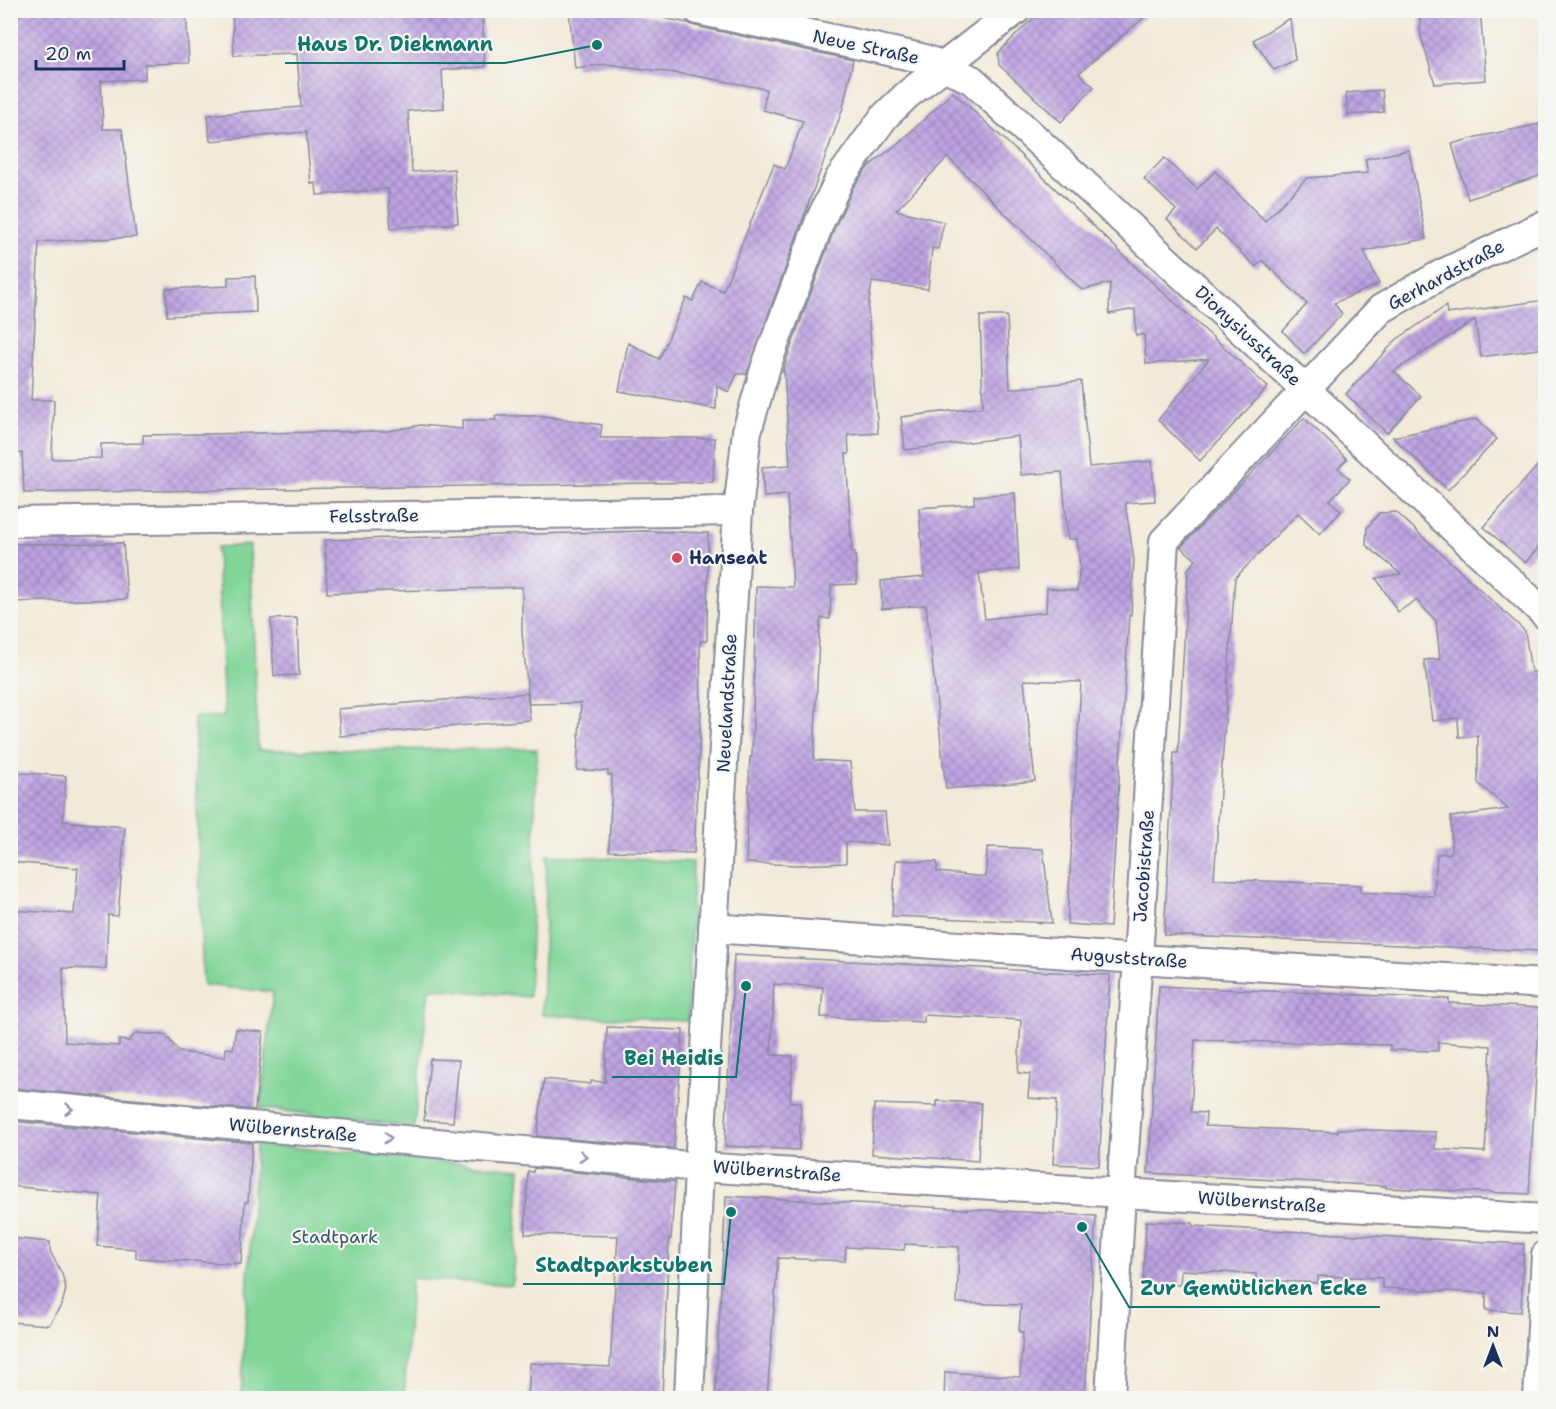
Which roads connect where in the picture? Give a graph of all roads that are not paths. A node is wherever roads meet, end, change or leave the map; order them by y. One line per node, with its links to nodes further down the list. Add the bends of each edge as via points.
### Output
1 (698, 10): 3 (street, Neue Straße)
2 (1016, 10): 3 (street, Neue Straße)
3 (944, 66): 5 (street, Dionysiusstraße, via 972,80); 6 (street, Neuelandstraße, via 884,117 840,178 820,221 766,366 747,431)
4 (1545, 224): 5 (street, Gerhardstraße, via 1442,274 1381,309)
5 (1306, 390): 8 (street, Dionysiusstraße); 10 (street, Jacobistraße, via 1164,541)
6 (738, 511): 7 (street, Felsstraße); 9 (street, Neuelandstraße)
7 (10, 522)
8 (1545, 615)
9 (713, 928): 10 (street, Auguststraße); 13 (street, Neuelandstraße)
10 (1138, 959): 11 (street, Auguststraße); 14 (street, Jacobistraße)
11 (1545, 984)
12 (10, 1104): 13 (street, Wülbernstraße, one-way to 13)
13 (699, 1167): 14 (street, Wülbernstraße); 17 (street, Neuelandstraße)
14 (1121, 1193): 15 (street, Wülbernstraße); 18 (street, Jacobistraße)
15 (1545, 1219)
16 (1545, 1255): 19 (street)
17 (689, 1398)
18 (1110, 1398)
19 (1538, 1398)

